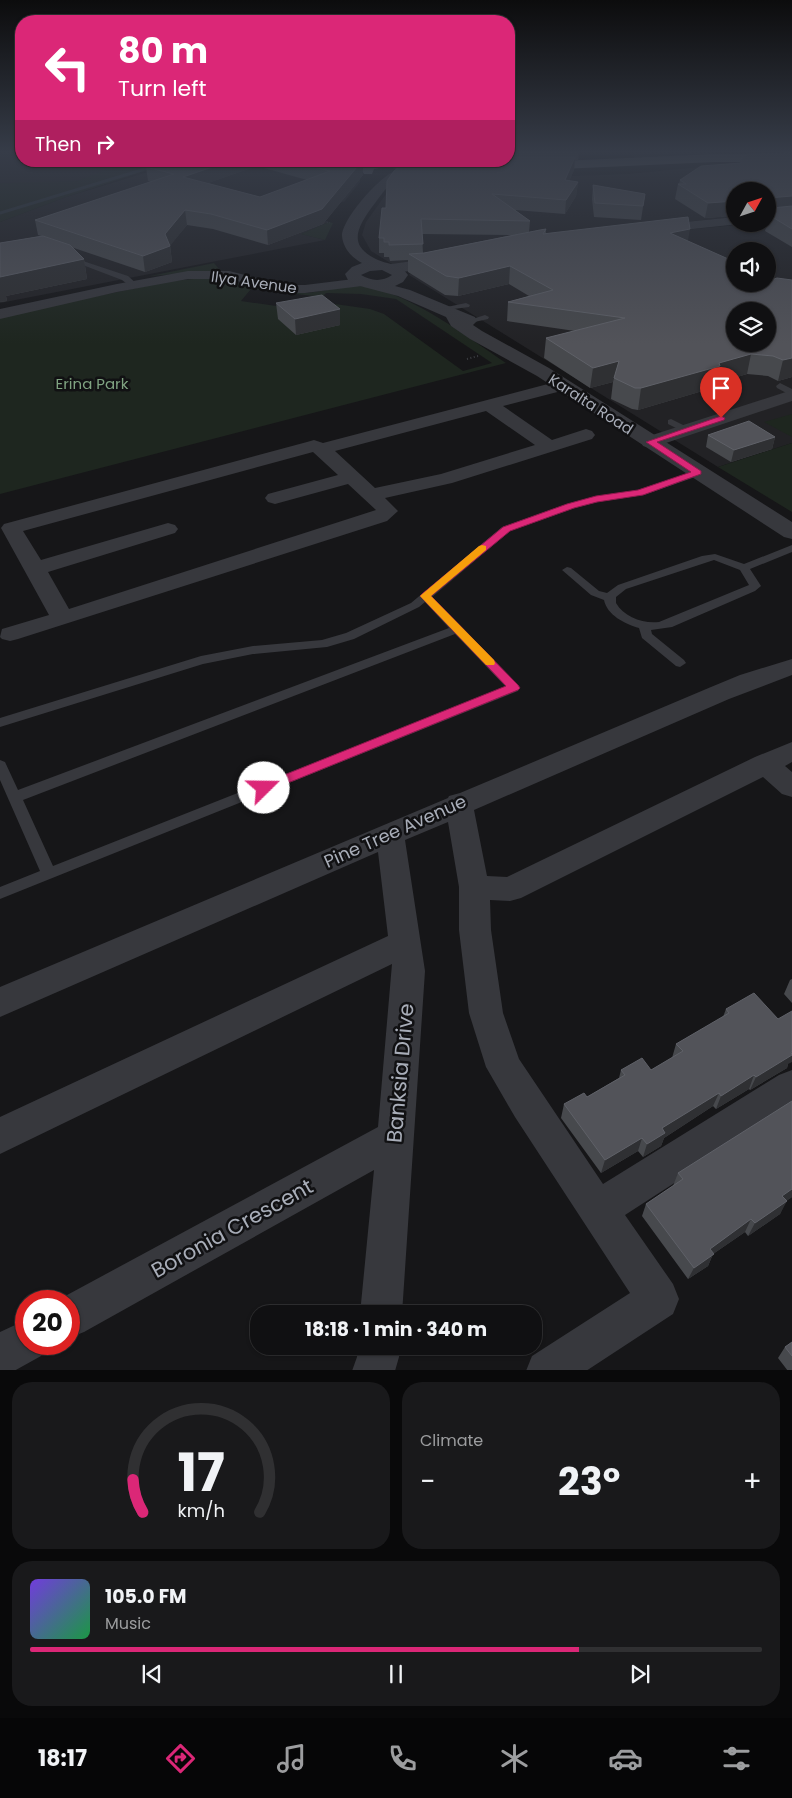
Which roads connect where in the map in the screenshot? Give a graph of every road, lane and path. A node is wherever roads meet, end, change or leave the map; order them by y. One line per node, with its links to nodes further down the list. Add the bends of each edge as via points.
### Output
1 (344, 216): 10 (street, via 336,240)
2 (359, 216): 9 (street, Karalta Road, via 350,233 352,244 366,261)
3 (321, 221): 5 (path)
4 (726, 221): 6 (street)
5 (330, 223)
6 (637, 230)
7 (57, 254): 11 (lane)
8 (458, 258): 9 (street)
9 (393, 272): 10 (street, via 384,284); 10 (street, via 363,268); 14 (street, Karalta Road)
10 (360, 278): 11 (street, Ilya Avenue, via 304,289 286,289 216,274); 14 (street, Karalta Road, via 441,310)
11 (133, 284): 12 (street, Ilya Avenue)
12 (117, 288): 13 (street, Ilya Avenue); 15 (street, Ilya Avenue)
13 (0, 310)
14 (461, 313): 16 (street, Karalta Road, via 457,322)
15 (0, 314)
16 (563, 385): 18 (street); 20 (street, Karalta Road)
17 (788, 391): 20 (street, via 679,426)
18 (489, 404): 21 (street); 22 (street)
19 (586, 435): 21 (street)
20 (650, 442): 23 (street, Karalta Road)
21 (549, 446): 25 (street, via 445,479)
22 (322, 449): 24 (street); 30 (street, via 314,446 11,528)
23 (698, 473): 28 (street, Karalta Road); 32 (lane, via 640,493 571,506 506,529)
24 (351, 477): 25 (street); 26 (street)
25 (370, 494): 34 (street, via 388,511 380,517)
26 (275, 498)
27 (168, 529): 30 (street)
28 (792, 536): 29 (lane)
29 (744, 568): 33 (lane, via 723,559 706,558 622,588); 35 (lane, via 755,586 751,589 668,624)
30 (35, 569): 34 (street)
31 (567, 570): 33 (lane, via 595,593)
32 (425, 596): 36 (lane); 40 (lane, via 415,605 350,636 323,644 252,650 201,660)
33 (610, 598): 35 (lane, via 613,609 624,618)
34 (62, 618): 37 (street)
35 (644, 626): 38 (lane, via 646,635)
36 (457, 629): 45 (lane); 48 (lane, via 514,688)
37 (10, 634)
38 (680, 663)
39 (792, 667): 46 (street, Pine Tree Avenue, via 742,684)
40 (0, 724)
41 (792, 751): 42 (street)
42 (765, 764): 44 (street); 49 (street, via 510,889)
43 (0, 765): 45 (lane)
44 (792, 787)
45 (15, 796): 48 (lane)
46 (459, 803): 47 (street, Pine Tree Avenue); 49 (street)
47 (390, 834): 51 (street, Banksia Drive); 52 (street, Pine Tree Avenue)
48 (49, 874): 50 (lane)
49 (474, 887): 56 (street, via 475,930 486,1014 504,1066)
50 (0, 893)
51 (404, 944): 54 (street); 55 (street, Banksia Drive, via 409,971)
52 (0, 1002)
53 (792, 1086): 56 (street)
54 (0, 1136)
55 (395, 1138): 57 (street, Banksia Drive); 58 (street, Boronia Crescent)
56 (598, 1209): 63 (street, via 658,1299)
57 (382, 1305)
58 (80, 1311)
59 (15, 1347): 60 (street)
60 (0, 1355)
61 (378, 1355): 62 (street)
62 (373, 1370)
63 (546, 1370)

